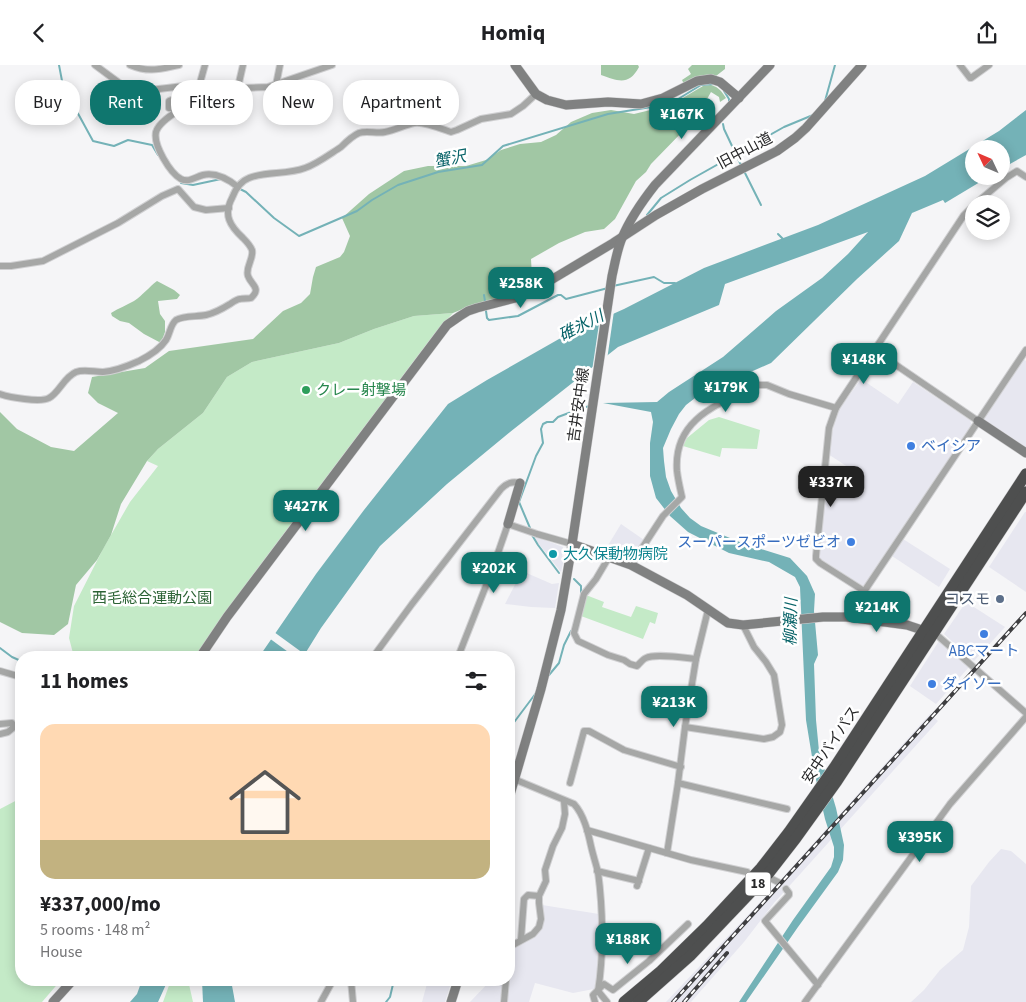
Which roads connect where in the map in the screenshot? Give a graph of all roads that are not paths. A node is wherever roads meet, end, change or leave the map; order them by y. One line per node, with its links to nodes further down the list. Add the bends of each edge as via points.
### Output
1 (95, 65): 19 (street, via 131,88)
2 (131, 65): 13 (street, via 145,70)
3 (179, 65): 13 (street)
4 (204, 65): 15 (street)
5 (243, 65): 16 (street)
6 (280, 65): 17 (street)
7 (332, 65): 14 (street)
8 (516, 65): 20 (street)
9 (770, 65): 21 (street, 吉井安中線)
10 (862, 65): 28 (street, 旧中山道, via 795,138)
11 (960, 65): 12 (street, via 971,78)
12 (989, 65)
13 (168, 66)
14 (317, 68): 18 (street)
15 (201, 80)
16 (240, 80)
17 (277, 80)
18 (288, 80)
19 (171, 87)
20 (536, 94): 21 (street, via 566,105 641,104 663,98 697,81 711,79 720,82); 24 (street, via 511,114 480,119 451,132 415,123 384,133 358,133 309,167 248,178)
21 (739, 98): 28 (street, 吉井安中線, via 655,185)
22 (171, 116): 24 (street, via 160,126 156,137 163,159 173,172 180,179 190,180 215,175)
23 (1026, 177): 25 (street, via 1017,171)
24 (238, 187): 26 (street)
25 (986, 195)
26 (229, 208): 29 (street, via 206,210 194,207 178,189 43,261); 32 (street, via 232,227 251,249 248,272 256,287 255,295 200,317 176,320 167,339 149,356 110,371 74,373 49,398 28,399)
27 (965, 214): 30 (street)
28 (622, 237): 40 (street, 吉井安中線, via 613,271); 48 (street, 旧中山道, via 527,293 468,311 447,325)
29 (0, 266)
30 (874, 350): 33 (street); 34 (street)
31 (1026, 350): 34 (street)
32 (0, 393)
33 (836, 408): 42 (street, via 789,395 767,385 758,385 708,409 688,428 679,447 677,470 682,497 664,515); 43 (street, via 829,428 816,559)
34 (978, 421): 35 (street); 43 (street)
35 (1026, 453)
36 (1026, 474): 47 (highway, 安中バイパス / 18)
37 (520, 483): 39 (street); 49 (street, via 509,483 501,489)
38 (1026, 492): 47 (highway, 安中バイパス / 18)
39 (508, 524): 40 (street); 50 (street)
40 (572, 544): 41 (street); 60 (street, 吉井安中線, via 552,648)
41 (609, 557): 42 (street); 51 (street, via 584,594 574,633 578,641 630,665 637,666 652,656)
42 (631, 565): 44 (street)
43 (864, 591): 45 (street)
44 (708, 610): 46 (street, via 728,623); 51 (street)
45 (847, 617): 46 (street); 47 (street, via 907,625)
46 (743, 625): 57 (street, via 774,675 782,725 780,732 764,739)
47 (929, 632): 54 (street, via 938,636); 74 (highway, 安中バイパス / 18, via 789,832 761,868); 77 (highway, 安中バイパス / 18, via 837,781 796,838 768,873)
48 (204, 651)
49 (377, 651)
50 (460, 651)
51 (696, 659): 57 (street)
52 (0, 671): 53 (street)
53 (15, 675)
54 (1026, 713)
55 (1026, 717): 78 (street, via 950,803)
56 (0, 724): 58 (street, via 12,723 14,727)
57 (685, 727): 59 (street)
58 (0, 734)
59 (681, 767): 62 (street, via 624,750 584,731); 63 (street)
60 (515, 768)
61 (515, 779): 64 (street)
62 (570, 783)
63 (678, 783): 65 (street); 68 (street)
64 (564, 801): 66 (street, via 574,804); 72 (street, via 562,828 545,869 546,881)
65 (787, 809)
66 (587, 829): 67 (street); 69 (street)
67 (648, 847): 68 (street); 69 (street, via 638,884)
68 (666, 853): 70 (street)
69 (598, 871): 84 (street, via 602,916)
70 (747, 872)
71 (786, 889): 78 (street, via 789,895 765,921)
72 (539, 896): 75 (street, via 539,927 534,934); 75 (street, via 528,895 524,899)
73 (688, 924): 84 (street, via 613,990 604,985)
74 (707, 926): 92 (highway); 93 (highway, 安中バイパス / 18)
75 (522, 939): 76 (street)
76 (515, 943)
77 (690, 956): 94 (highway, 安中バイパス / 18); 95 (highway)
78 (818, 985): 96 (street)
79 (68, 986): 85 (street)
80 (330, 986): 86 (street)
81 (352, 986): 87 (street)
82 (456, 986): 88 (street)
83 (505, 986): 89 (street)
84 (598, 991): 90 (street, via 593,995); 91 (street)
85 (53, 1002)
86 (321, 1002)
87 (353, 1002)
88 (451, 1002)
89 (504, 1002)
90 (595, 1002)
91 (607, 1002)
92 (613, 1002)
93 (624, 1002)
94 (638, 1002)
95 (647, 1002)
96 (805, 1002)

